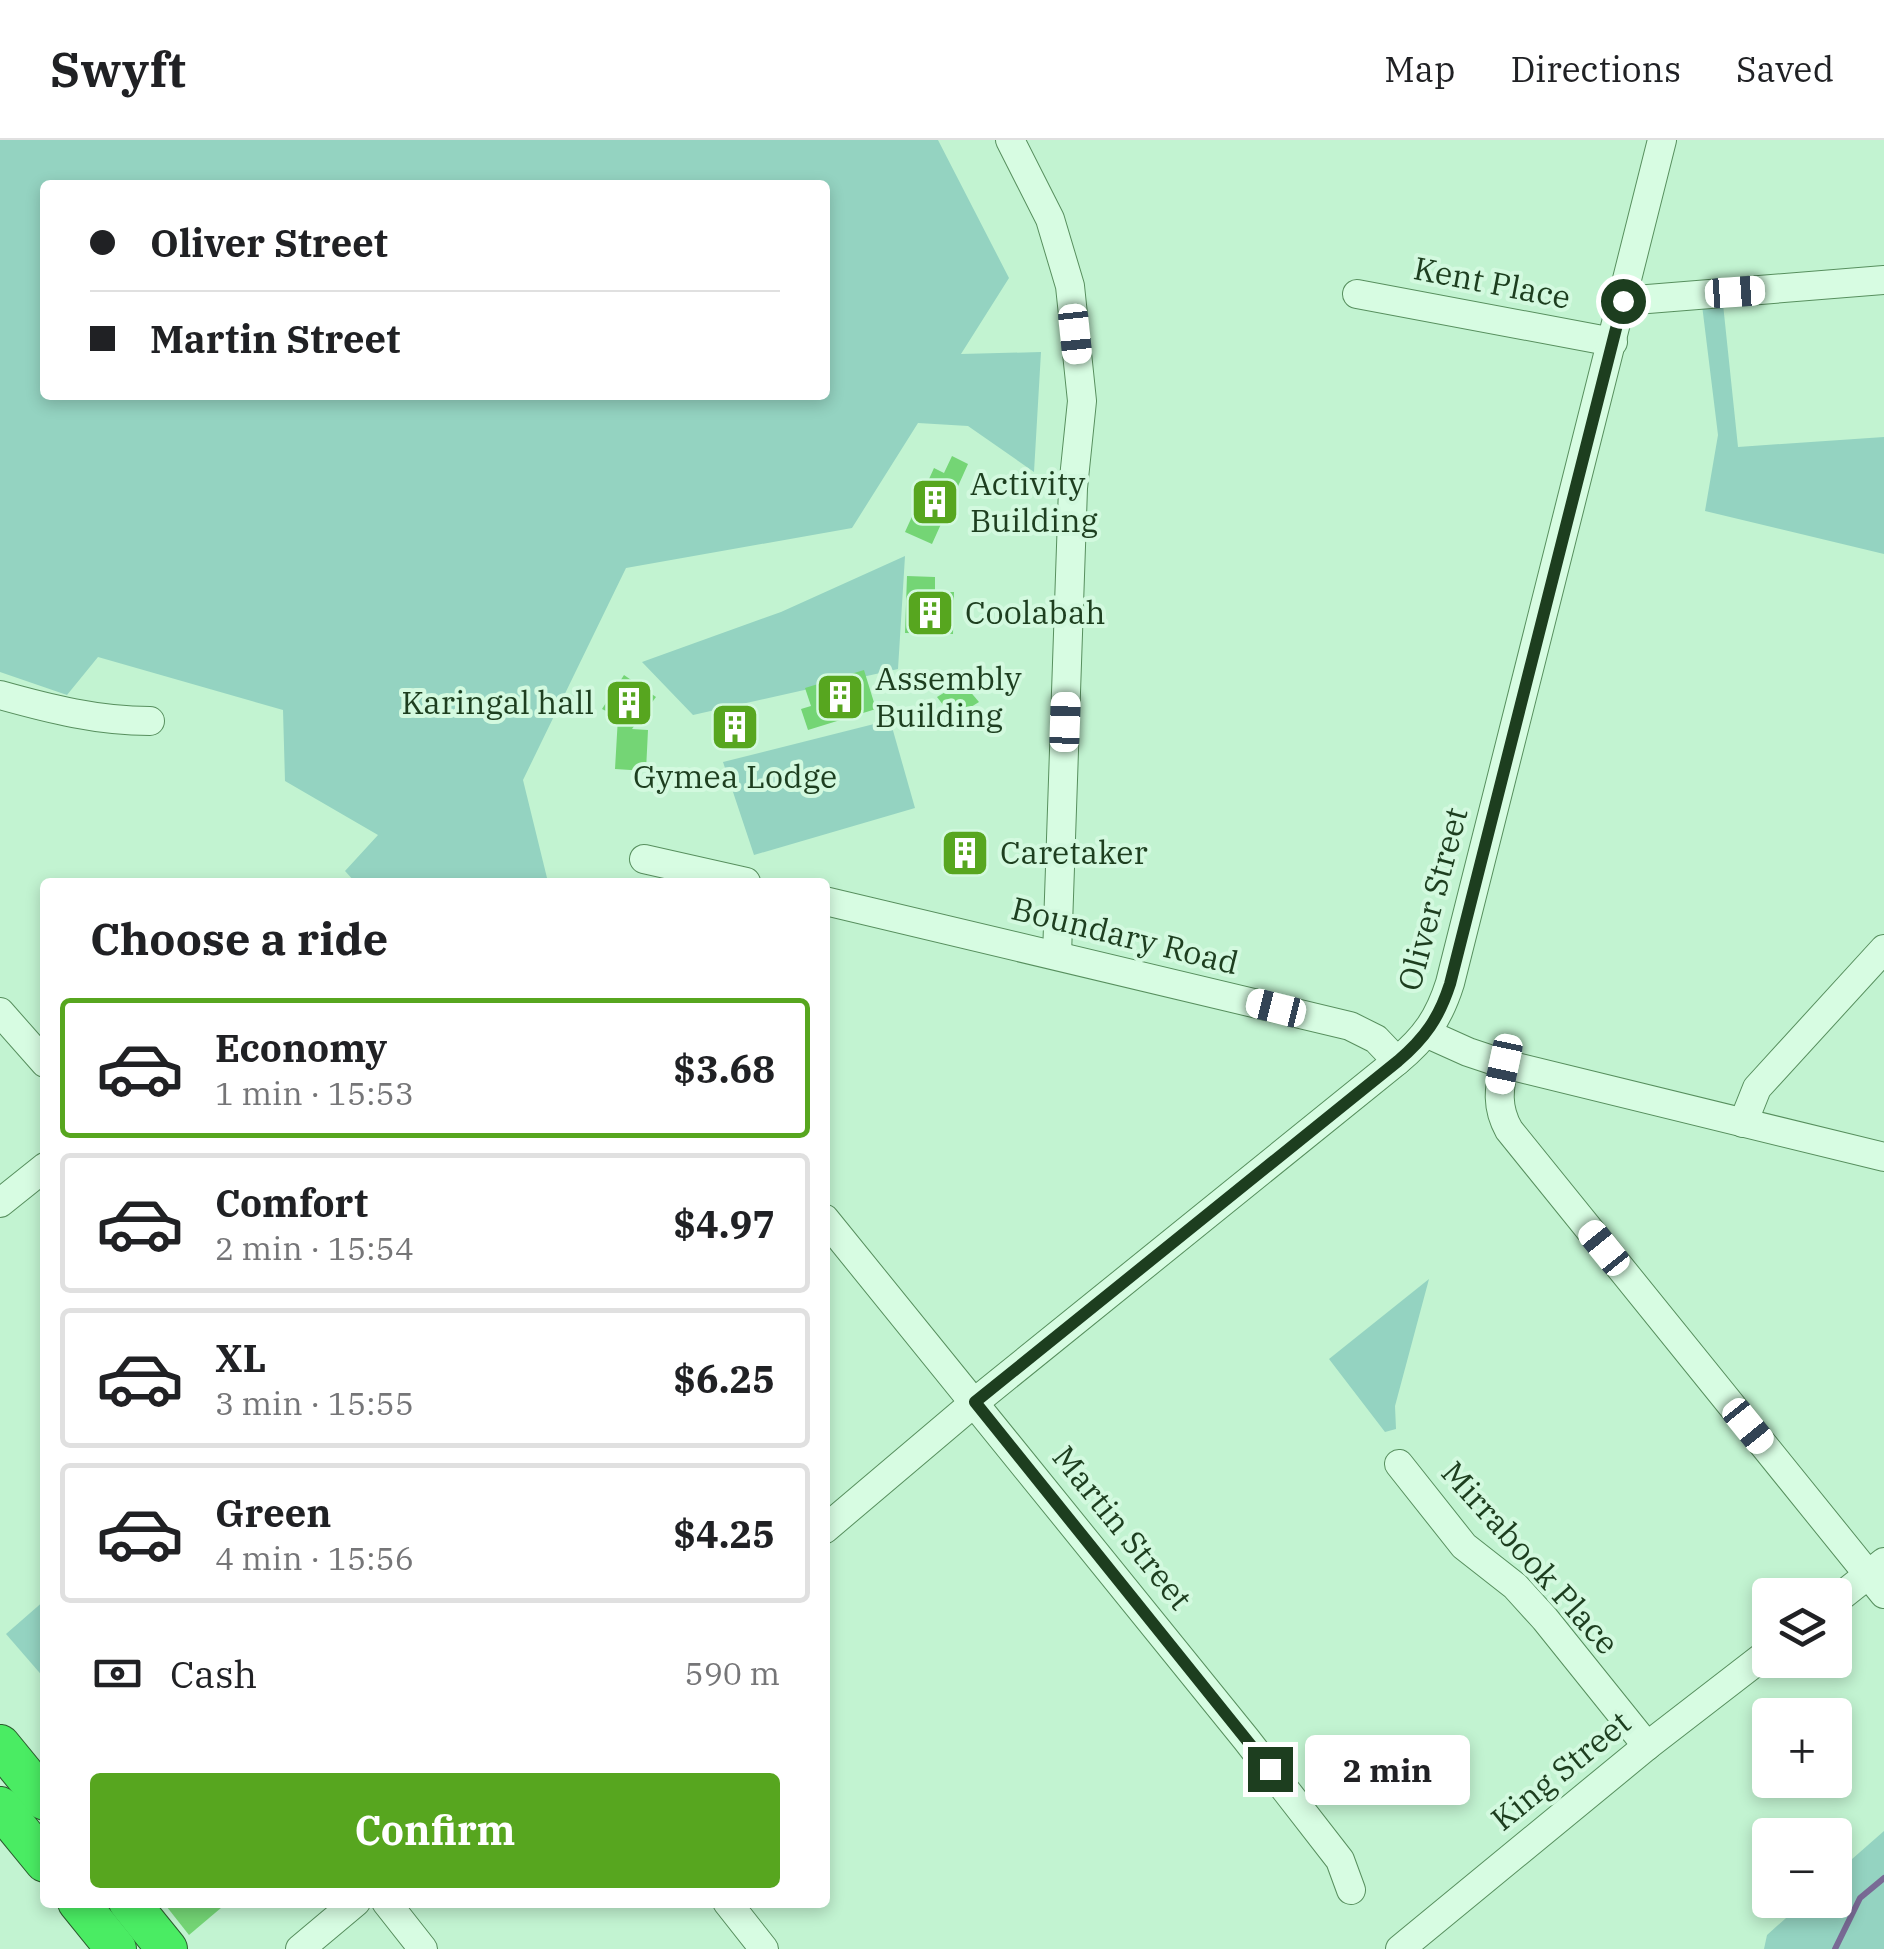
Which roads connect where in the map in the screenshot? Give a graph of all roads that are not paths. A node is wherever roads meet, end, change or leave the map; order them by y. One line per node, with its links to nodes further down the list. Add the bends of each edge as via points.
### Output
1 (1010, 140): 13 (street, via 1050,219 1070,286 1082,401)
2 (1662, 140): 5 (street, Oliver Street)
3 (1884, 280): 5 (street)
4 (1356, 294): 6 (street, Kent Place)
5 (1623, 301): 6 (street, Oliver Street)
6 (1613, 342): 15 (street, Oliver Street, via 1450,984)
7 (0, 695): 8 (street, via 60,712)
8 (150, 721)
9 (644, 858): 10 (street)
10 (729, 878)
11 (830, 902): 13 (street, Boundary Road)
12 (1884, 949): 19 (street, via 1758,1088)
13 (1057, 955): 17 (street, Boundary Road, via 1350,1026)
14 (0, 1012): 16 (street)
15 (1428, 1034): 17 (street, Oliver Street); 18 (street)
16 (40, 1057)
17 (1398, 1061): 24 (street, Oliver Street)
18 (1504, 1064): 19 (street); 27 (street, via 1498,1092 1509,1130)
19 (1743, 1123): 20 (street)
20 (1884, 1158)
21 (40, 1170): 22 (street)
22 (0, 1203)
23 (830, 1225): 24 (street, Martin Street)
24 (975, 1402): 26 (street, Oliver Street); 35 (street, Martin Street, via 1340,1860)
25 (1399, 1464): 31 (street, Mirrabook Place, via 1464,1546 1516,1586)
26 (830, 1526)
27 (1879, 1577): 28 (street)
28 (1852, 1591)
29 (1752, 1665): 31 (street, King Street)
30 (0, 1745): 32 (highway)
31 (1647, 1746): 46 (street, King Street)
32 (40, 1794)
33 (0, 1808): 34 (highway)
34 (40, 1856)
35 (1351, 1890)
36 (83, 1908): 41 (highway)
37 (134, 1908): 42 (highway)
38 (349, 1908): 43 (street)
39 (391, 1908): 44 (street)
40 (732, 1908): 45 (street)
41 (116, 1949)
42 (167, 1949)
43 (300, 1949)
44 (423, 1949)
45 (764, 1949)
46 (1400, 1949)

